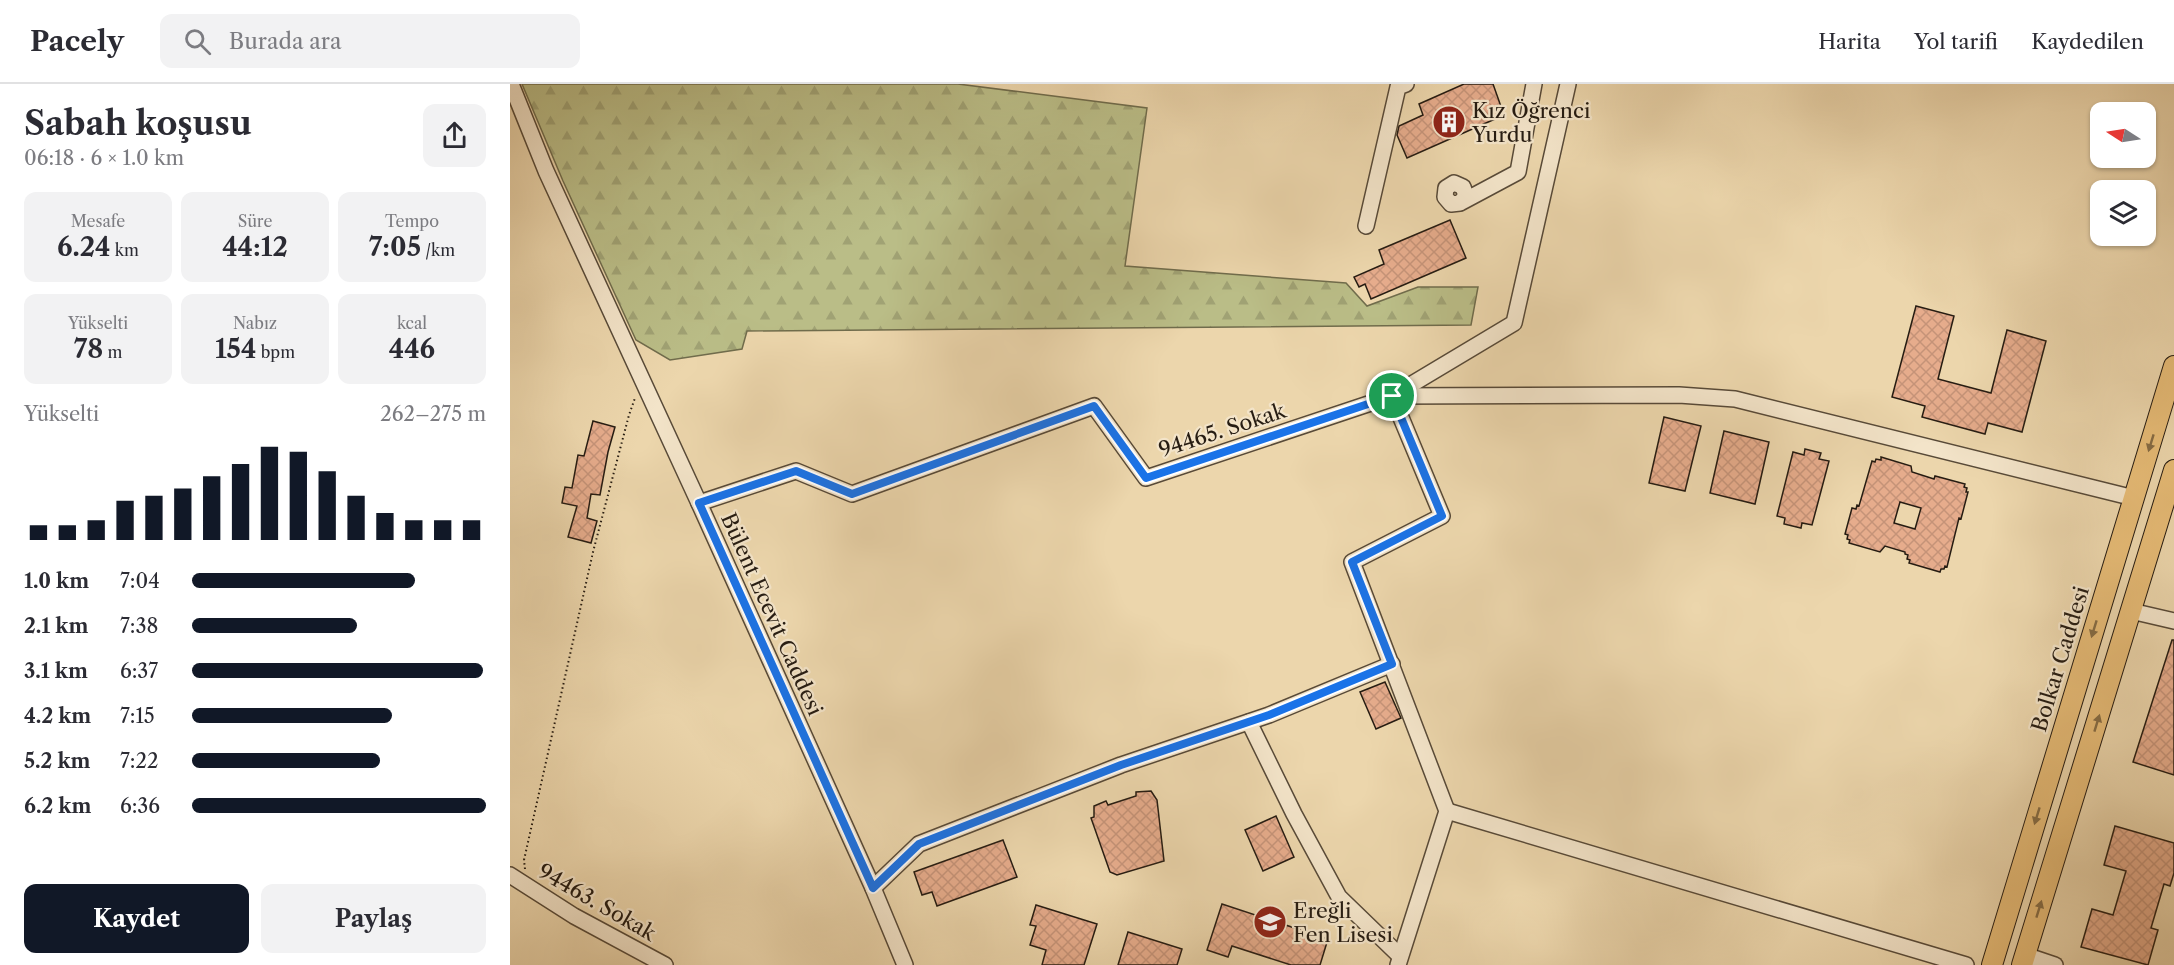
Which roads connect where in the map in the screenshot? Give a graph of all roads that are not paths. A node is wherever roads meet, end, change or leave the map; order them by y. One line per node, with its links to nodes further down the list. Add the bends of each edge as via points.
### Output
1 (511, 84): 11 (street, Bülent Ecevit Caddesi, via 546,171)
2 (1406, 84): 6 (street, via 1398,87)
3 (1534, 84): 5 (street, via 1518,172)
4 (1568, 84): 8 (street, 94465. Sokak, via 1514,323)
5 (1460, 203)
6 (1366, 226)
7 (2174, 366): 10 (main road, Bolkar Caddesi, one-way to 10)
8 (1392, 396): 10 (street, via 1679,395 1735,399); 11 (street, 94465. Sokak, via 1146,478 1094,406 852,494 796,471); 14 (street, via 1442,516 1352,562)
9 (2174, 470): 12 (main road)
10 (2134, 498): 24 (main road, Bolkar Caddesi, one-way to 24)
11 (699, 503): 18 (street, Bülent Ecevit Caddesi)
12 (2131, 611): 13 (street); 19 (main road, one-way to 12)
13 (2174, 621)
14 (1392, 664): 15 (street); 16 (street)
15 (1249, 722): 18 (street, via 1121,765 919,844); 20 (street, via 1339,897)
16 (1447, 811): 20 (street); 23 (street)
17 (510, 875): 21 (street, 94463. Sokak, via 574,916)
18 (873, 888): 22 (street, Bülent Ecevit Caddesi)
19 (2024, 960): 25 (street)
20 (1399, 961)
21 (665, 965)
22 (905, 965)
23 (1966, 965)
24 (1992, 965)
25 (2055, 965)

